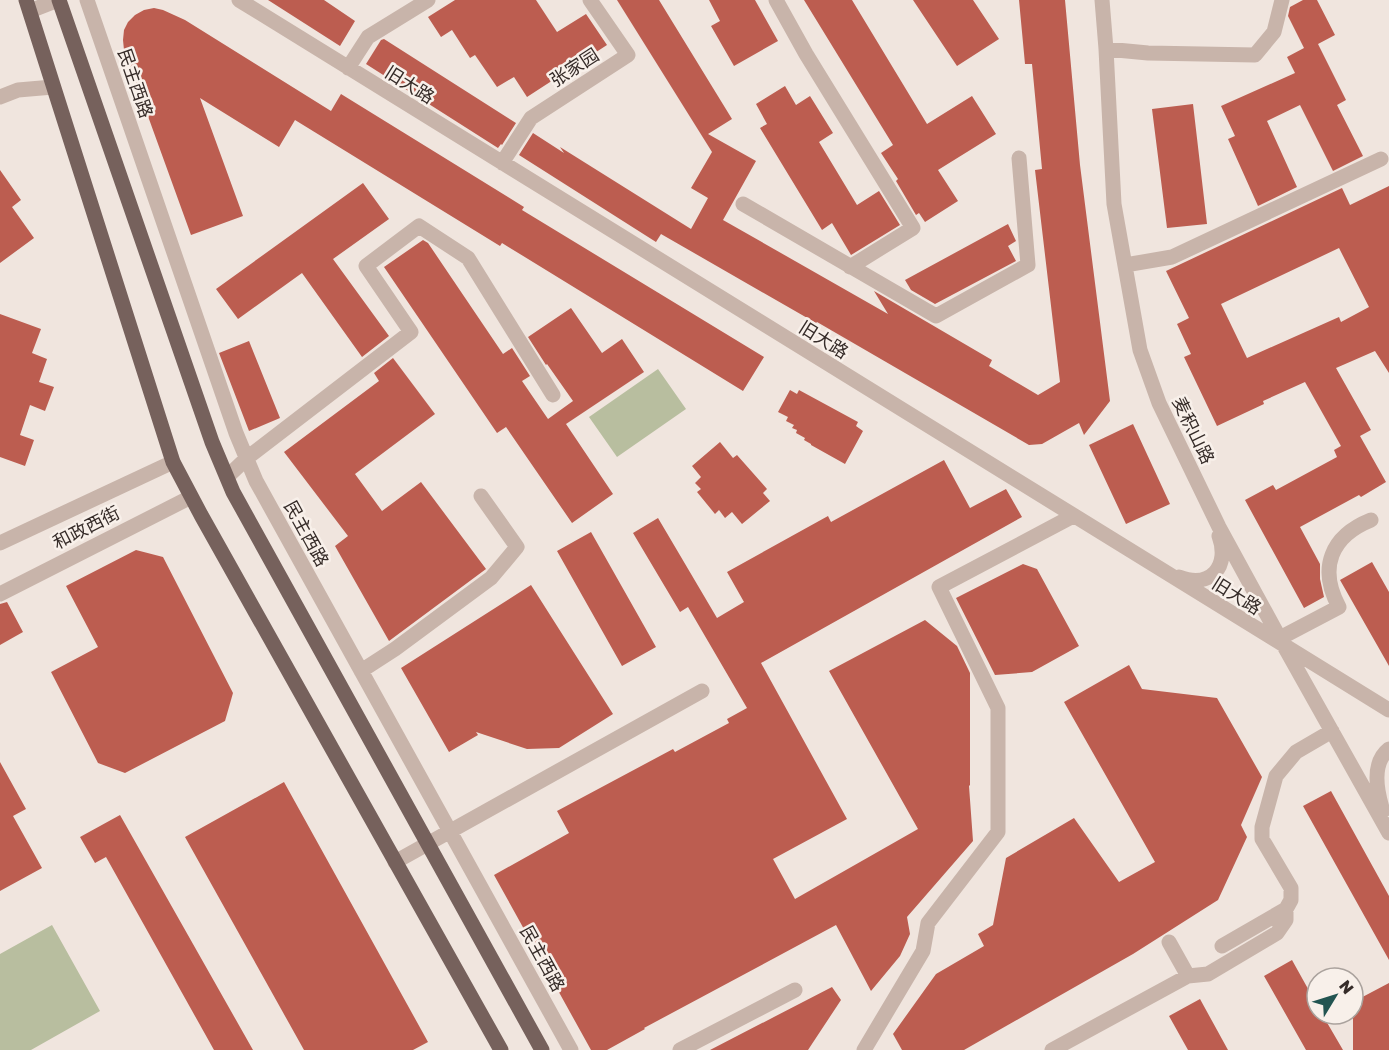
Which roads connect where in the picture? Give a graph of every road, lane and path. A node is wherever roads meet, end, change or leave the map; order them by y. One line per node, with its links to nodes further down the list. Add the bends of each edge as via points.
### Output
1 (58, 0): 9 (street); 23 (main road)
2 (87, 0): 21 (street, 民主西路)
3 (239, 0): 11 (street, 旧大路)
4 (428, 0): 11 (street, via 369,36)
5 (590, 0): 16 (street, 张家园, via 628,55 531,118)
6 (776, 0): 19 (street, via 913,228)
7 (1102, 0): 10 (street, 麦积山路)
8 (1282, 0): 10 (street, via 1274,32 1255,55)
9 (28, 5): 12 (main road)
10 (1106, 49): 18 (street, 麦积山路, via 1114,204)
11 (348, 68): 16 (street, 旧大路)
12 (53, 87): 13 (street, via 18,90); 22 (main road)
13 (0, 97)
14 (1019, 158): 19 (street, via 1028,265 936,316)
15 (1381, 159): 18 (street, via 1172,257)
16 (502, 163): 27 (street, 旧大路)
17 (743, 204): 19 (street)
18 (1125, 265): 24 (street, 麦积山路, via 1140,350 1159,403)
19 (850, 267)
20 (553, 394): 21 (street, via 468,258 419,226 366,266 411,332)
21 (247, 458): 23 (street); 33 (street, 民主西路)
22 (173, 462): 25 (main road); 29 (street)
23 (227, 477): 41 (main road)
24 (1201, 489): 30 (street, via 1222,543 1217,570 1211,577 1195,582); 32 (street, 麦积山路)
25 (191, 496): 31 (street, 和政西街); 42 (main road)
26 (481, 496): 33 (street, via 517,547 491,579)
27 (1073, 516): 30 (street, 旧大路); 52 (street, via 939,587 998,708 998,832 927,923 923,951)
28 (1371, 520): 32 (street, via 1356,526 1334,550 1330,582 1339,607)
29 (0, 543)
30 (1157, 568): 32 (street, 旧大路)
31 (0, 594)
32 (1282, 642): 35 (street, 旧大路); 36 (street, 麦积山路)
33 (361, 671): 39 (street, 民主西路)
34 (702, 691): 39 (street)
35 (1389, 710)
36 (1332, 731): 40 (street, 麦积山路); 43 (street, via 1296,752 1276,776 1262,827 1262,838 1291,888)
37 (1389, 749): 38 (street, via 1378,768 1377,781)
38 (1389, 828)
39 (451, 832): 41 (street); 50 (street, 民主西路)
40 (1389, 833)
41 (428, 844): 42 (street); 49 (main road)
42 (395, 862): 48 (main road)
43 (1286, 909): 45 (street); 46 (street, via 1286,920 1277,933 1208,974)
44 (1169, 942): 46 (street)
45 (1222, 946)
46 (1188, 976): 53 (street)
47 (795, 990): 51 (street)
48 (501, 1050)
49 (542, 1050)
50 (571, 1050)
51 (680, 1050)
52 (864, 1050)
53 (1052, 1050)

